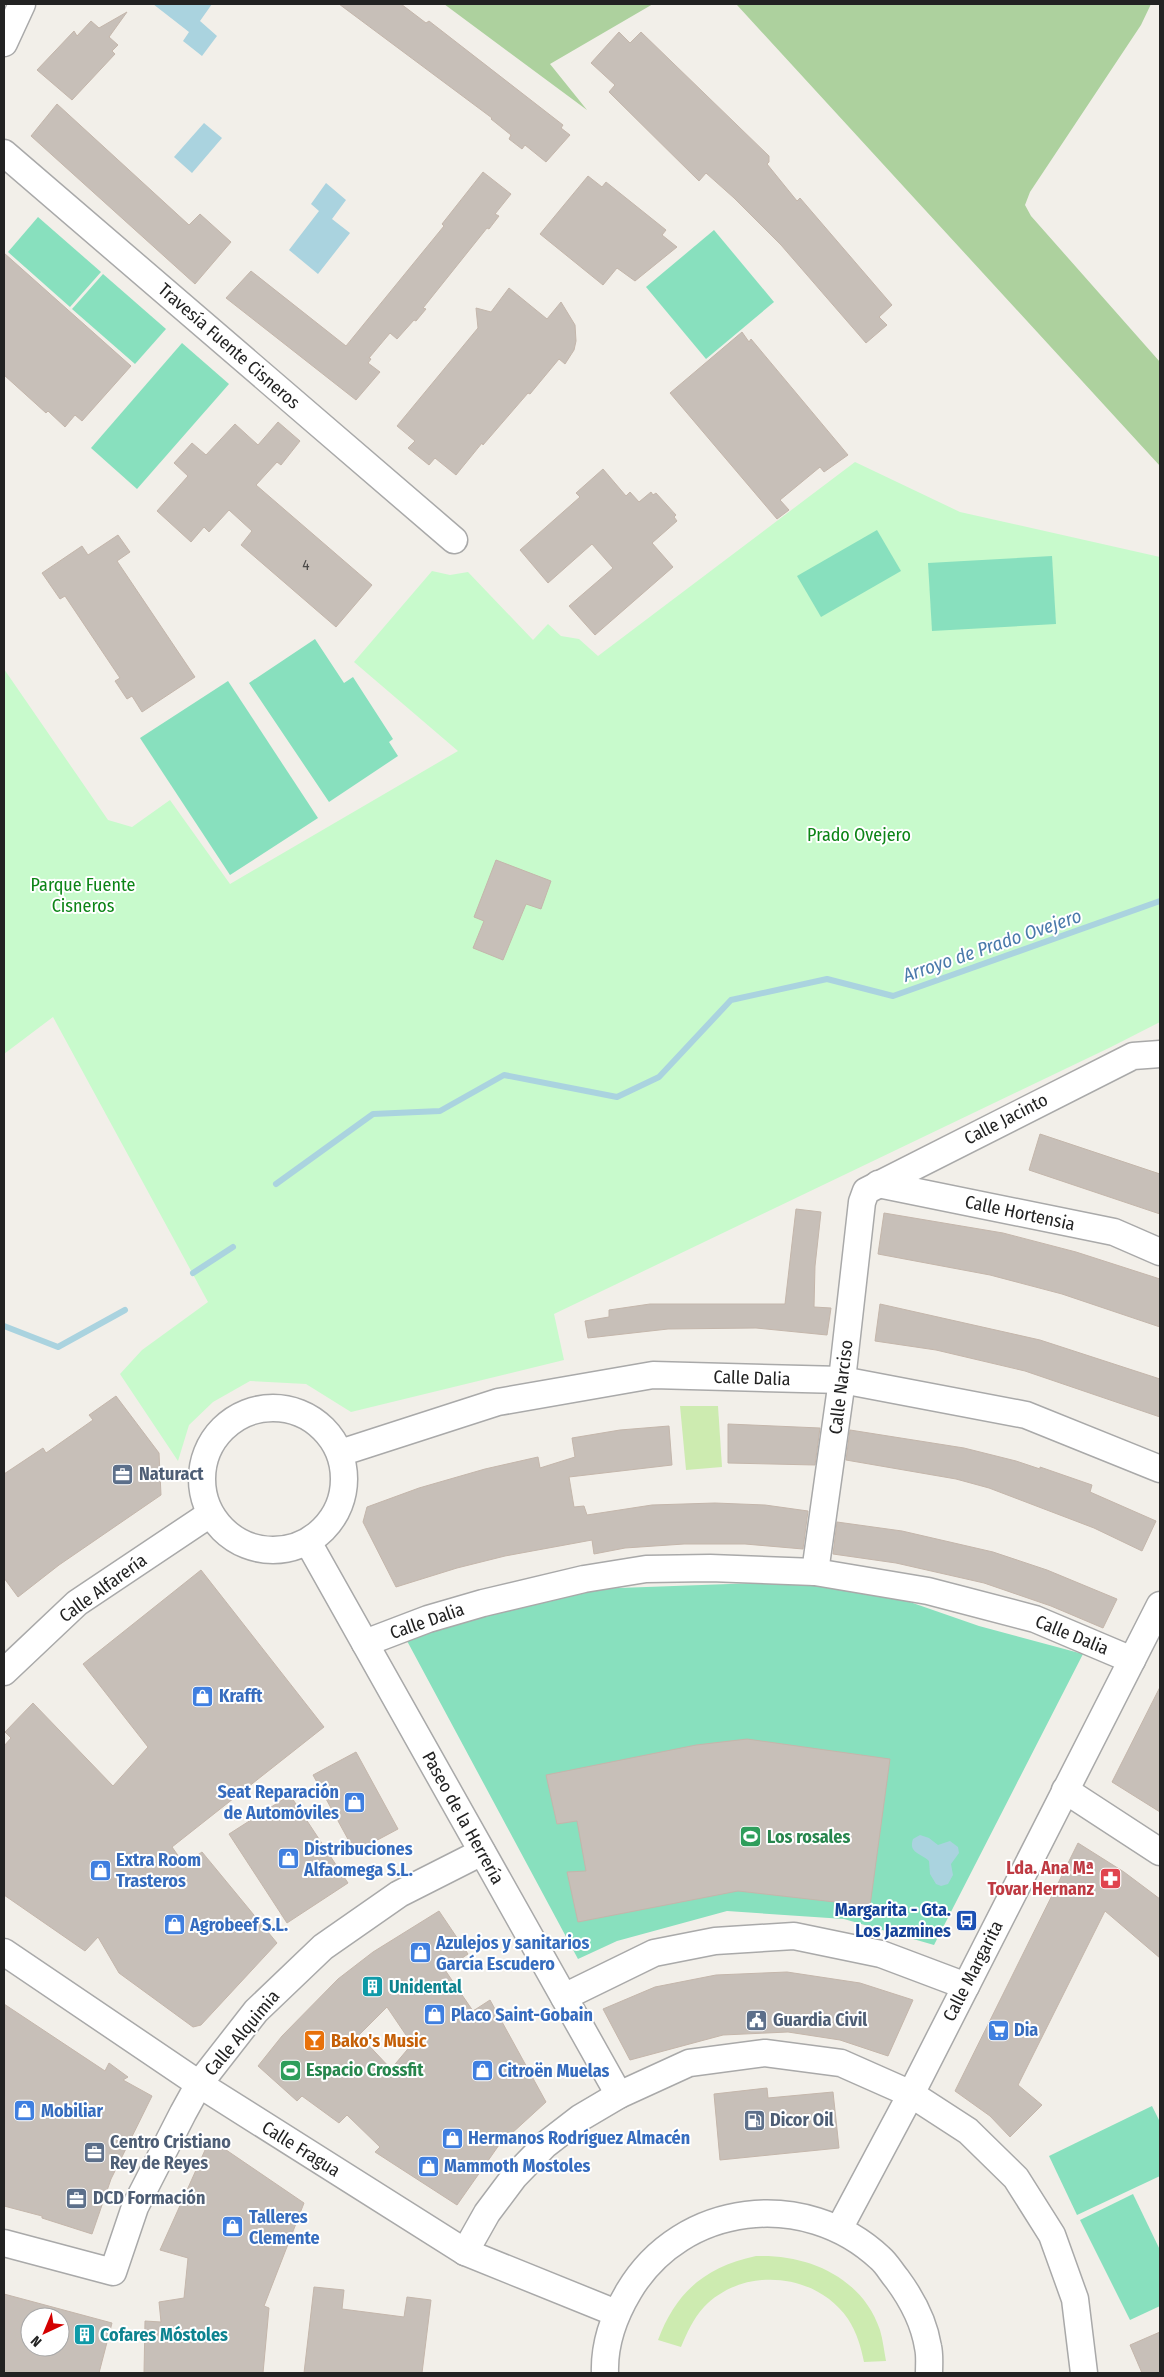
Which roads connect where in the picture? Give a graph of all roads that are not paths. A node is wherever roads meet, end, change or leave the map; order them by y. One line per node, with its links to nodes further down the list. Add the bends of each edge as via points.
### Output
1 (22, 4): 2 (street)
2 (4, 43)
3 (4, 153): 4 (street, Travesía Fuente Cisneros)
4 (454, 540)
5 (1160, 1054): 6 (street, Calle Jacinto, via 1133,1056)
6 (941, 1152): 7 (street, Calle Jacinto); 8 (street, via 930,1171 932,1183)
7 (870, 1193): 8 (street, Calle Hortensia); 10 (street, Calle Narciso)
8 (972, 1203): 9 (street, Calle Hortensia, via 1114,1232)
9 (1160, 1252)
10 (842, 1380): 11 (street, Calle Dalia, via 654,1375 498,1402); 12 (street, Calle Dalia, via 1026,1414); 15 (street, Calle Narciso)
11 (340, 1453): 13 (street, via 328,1433 310,1418 288,1409 268,1407 247,1412 229,1422 215,1436 205,1454 201,1475 203,1495); 14 (street, via 344,1478 340,1504 333,1519)
12 (1160, 1469)
13 (210, 1514): 14 (street, via 224,1532 243,1544 264,1550 287,1550); 19 (street, Calle Alfarería, via 77,1603)
14 (308, 1542): 17 (street, Paseo de la Herrería)
15 (815, 1572): 17 (street, Calle Dalia, via 646,1569 584,1579 483,1603 428,1619); 18 (street, Calle Dalia, via 928,1591 1035,1619)
16 (1160, 1605): 18 (street, Calle Margarita)
17 (365, 1643): 21 (street, Paseo de la Herrería)
18 (1132, 1660): 20 (street, Calle Margarita)
19 (4, 1672)
20 (1064, 1790): 22 (street); 24 (street, Calle Margarita)
21 (482, 1852): 25 (street, Paseo de la Herrería); 26 (street, Calle Alquimia, via 399,1894 323,1947 256,2011)
22 (1160, 1852)
23 (4, 1952): 26 (street, Calle Fragua)
24 (966, 1986): 25 (street, via 881,1954 794,1936 715,1941 654,1954); 27 (street, Calle Margarita)
25 (564, 1997): 28 (street, Paseo de la Herrería)
26 (199, 2084): 30 (street, Calle Alquimia, via 135,2207 114,2272); 31 (street, Calle Fragua)
27 (911, 2094): 28 (street, via 841,2063 765,2052 689,2063); 29 (street, Calle Margarita); 35 (street, via 968,2131 1016,2178 1052,2236 1075,2299)
28 (619, 2095): 31 (street, via 580,2118 545,2145 514,2177 487,2213)
29 (840, 2229): 32 (street, via 798,2215 755,2213 713,2221 674,2241 640,2273); 34 (street, via 881,2258 912,2299 928,2346)
30 (4, 2243)
31 (465, 2252): 32 (street, Calle Fragua)
32 (616, 2313): 33 (street, via 605,2358)
33 (605, 2373)
34 (930, 2373)
35 (1084, 2373)

